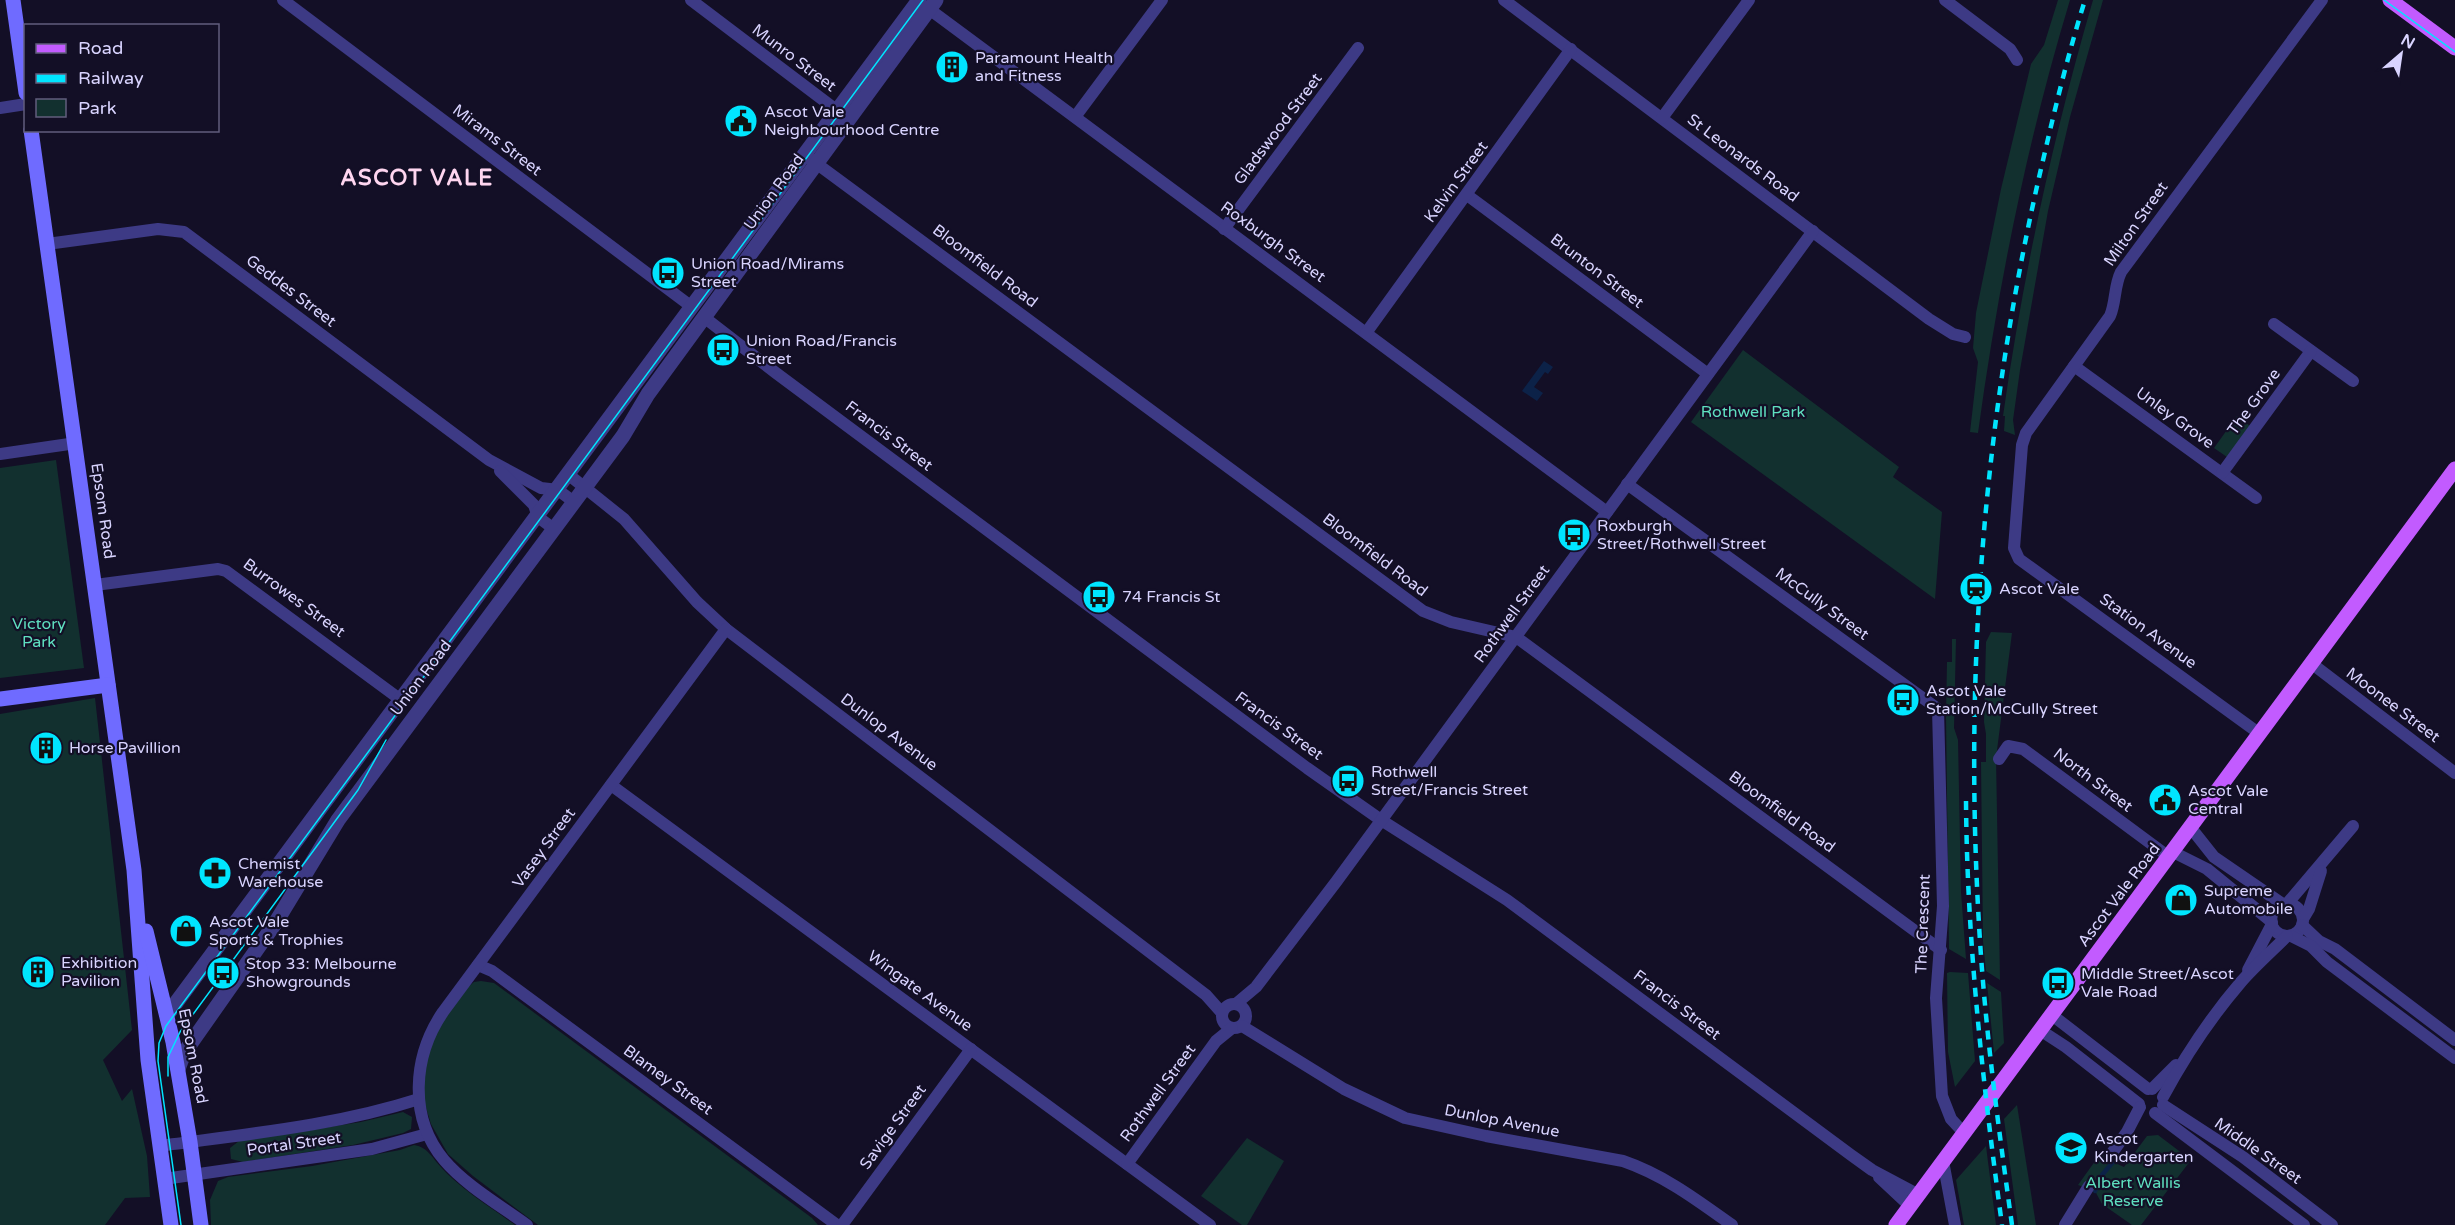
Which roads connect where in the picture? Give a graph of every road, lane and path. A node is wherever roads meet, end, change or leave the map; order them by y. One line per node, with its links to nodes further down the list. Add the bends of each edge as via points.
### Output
1 (13, 0): 15 (main road)
2 (283, 0): 27 (street, Mirams Street)
3 (691, 0): 18 (street, Munro Street)
4 (1162, 0): 19 (street)
5 (1504, 0): 13 (street, St Leonards Road)
6 (1749, 0): 20 (street)
7 (1945, 0): 14 (street, via 2010,49)
8 (2322, 0): 33 (street, Milton Street, via 2121,272 2110,316)
9 (2390, 0): 12 (main road)
10 (926, 3): 18 (street, Union Road); 19 (street, Roxburgh Street)
11 (1358, 48): 24 (street, Gladswood Street)
12 (2455, 48)
13 (1571, 49): 20 (street, St Leonards Road); 23 (street, Kelvin Street)
14 (2017, 60)
15 (24, 79)
16 (24, 104): 17 (street)
17 (0, 108)
18 (843, 116): 22 (street, Union Road)
19 (1075, 117): 24 (street, Roxburgh Street)
20 (1662, 118): 25 (street, St Leonards Road)
21 (31, 132): 26 (main road, Epsom Road)
22 (811, 159): 27 (street, Union Road); 28 (street, Union Road); 53 (street, Bloomfield Road, via 1423,611 1451,622)
23 (1467, 195): 30 (street, Kelvin Street); 34 (street, Brunton Street)
24 (1224, 229): 30 (street, Roxburgh Street)
25 (1814, 231): 31 (street, St Leonards Road, via 1929,319); 34 (street, Rothwell Street)
26 (47, 244): 36 (main road, Epsom Road); 38 (street, Geddes Street, via 158,229 184,232)
27 (692, 307): 28 (street); 40 (street, Union Road)
28 (705, 318): 43 (street, Union Road); 66 (street, Francis Street)
29 (2274, 324): 32 (street)
30 (1366, 333): 47 (street, Roxburgh Street)
31 (1965, 337)
32 (2311, 351): 35 (street); 39 (street, The Grove)
33 (2074, 366): 39 (street, Unley Grove); 50 (street, Milton Street, via 2026,433 2022,445)
34 (1708, 374): 42 (street, Rothwell Street)
35 (2353, 381)
36 (76, 443): 37 (street); 51 (main road, Epsom Road)
37 (0, 454)
38 (489, 460): 44 (street, Geddes Street, via 541,488); 48 (street, Geddes Street, via 532,503)
39 (2222, 473): 45 (street, Unley Grove)
40 (569, 475): 43 (street, Dunlop Avenue); 44 (street, Union Road)
41 (2453, 476): 54 (main road, Ascot Vale Road)
42 (1628, 484): 47 (street, Rothwell Street); 58 (street, McCully Street)
43 (584, 487): 46 (street, Union Road); 52 (street, Dunlop Avenue, via 624,519)
44 (558, 490): 46 (street, Geddes Street); 48 (street, Union Road)
45 (2256, 498)
46 (574, 502): 49 (street, Union Road)
47 (1607, 512): 53 (street, Rothwell Street)
48 (538, 517): 49 (street, Geddes Street); 57 (street, Union Road)
49 (554, 530): 59 (street, Union Road)
50 (2016, 556): 60 (street, Station Avenue)
51 (95, 585): 55 (main road, Epsom Road); 57 (street, Burrowes Street, via 226,571)
52 (726, 629): 63 (street, Vasey Street); 81 (street, Dunlop Avenue)
53 (1516, 637): 66 (street, Rothwell Street); 76 (street, Bloomfield Road)
54 (2311, 663): 60 (main road, Ascot Vale Road); 62 (street, Moonee Street)
55 (108, 685): 56 (main road); 71 (main road, Epsom Road)
56 (0, 699)
57 (401, 700): 59 (street, Burrowes Street); 64 (street, Union Road)
58 (1938, 709): 76 (street, The Crescent)
59 (418, 713): 65 (street, Union Road)
60 (2260, 734): 68 (main road, Ascot Vale Road)
61 (1999, 759): 69 (street, North Street, via 2008,746 2023,748)
62 (2455, 773)
63 (611, 785): 77 (street, Vasey Street); 86 (street, Wingate Avenue)
64 (321, 808): 65 (street); 79 (street, Union Road)
65 (338, 820): 90 (street, Union Road, via 276,921 183,1053)
66 (1381, 820): 81 (street, Rothwell Street); 104 (street, Francis Street, via 1507,900)
67 (2353, 826): 70 (street)
68 (2191, 828): 69 (main road, Ascot Vale Road); 72 (street, via 2214,857)
69 (2171, 855): 74 (street, North Street, via 2207,869); 80 (main road, Ascot Vale Road)
70 (2324, 862): 72 (street); 73 (street)
71 (137, 896): 79 (main road, Epsom Road); 89 (main road, Epsom Road)
72 (2285, 905): 73 (street, via 2296,907); 74 (street, via 2274,913)
73 (2303, 922): 75 (street, via 2298,932); 82 (street, via 2319,941)
74 (2272, 923): 75 (street, via 2277,933); 78 (street)
75 (2289, 936): 78 (street); 84 (street, via 2311,946)
76 (1941, 950): 94 (street, The Crescent, via 1936,998 1942,1096 1951,1119)
77 (478, 965): 92 (street, Vasey Street, via 433,1027 422,1056); 108 (street, Blamey Street, via 492,971)
78 (2241, 981): 87 (street)
79 (167, 1014): 89 (main road, via 153,1040); 90 (main road, Epsom Road)
80 (2052, 1015): 83 (main road, Ascot Vale Road); 91 (street)
81 (1235, 1016): 100 (street, Rothwell Street); 111 (street, Dunlop Avenue, via 1344,1089 1405,1118 1623,1161 1680,1188)
82 (2431, 1021): 84 (street); 85 (street)
83 (2040, 1030): 93 (street, Middle Street); 94 (main road, Ascot Vale Road)
84 (2422, 1033): 88 (street)
85 (2455, 1040)
86 (971, 1049): 100 (street, Wingate Avenue); 109 (street, Savige Street)
87 (2185, 1056): 91 (street); 93 (street)
88 (2455, 1058)
89 (149, 1067): 97 (main road, Epsom Road)
90 (178, 1069): 96 (main road, Epsom Road)
91 (2150, 1089): 93 (street, via 2159,1091); 93 (street, via 2141,1093)
92 (419, 1099): 95 (street, Vasey Street); 96 (street, Portal Street, via 360,1117)
93 (2152, 1107): 98 (street); 115 (street, Middle Street); 116 (street, Middle Street, via 2242,1157)
94 (1964, 1133): 99 (main road, Ascot Vale Road)
95 (427, 1134): 101 (street, Portal Street, via 372,1149); 107 (street, via 458,1173)
96 (190, 1142): 97 (street, Portal Street); 101 (main road, Epsom Road)
97 (159, 1146): 102 (main road, Epsom Road)
98 (2112, 1153)
99 (1943, 1161): 104 (main road, Ascot Vale Road); 113 (street)
100 (1127, 1164): 110 (street, Wingate Avenue)
101 (194, 1175): 102 (street, Portal Street); 106 (main road, Epsom Road)
102 (164, 1179): 105 (main road, Epsom Road)
103 (2090, 1186): 114 (street)
104 (1914, 1200): 112 (main road, Ascot Vale Road)
105 (171, 1225)
106 (201, 1225)
107 (527, 1225)
108 (837, 1225)
109 (842, 1225)
110 (1210, 1225)
111 (1732, 1225)
112 (1896, 1225)
113 (1955, 1225)
114 (2065, 1225)
115 (2304, 1225)
116 (2332, 1225)

